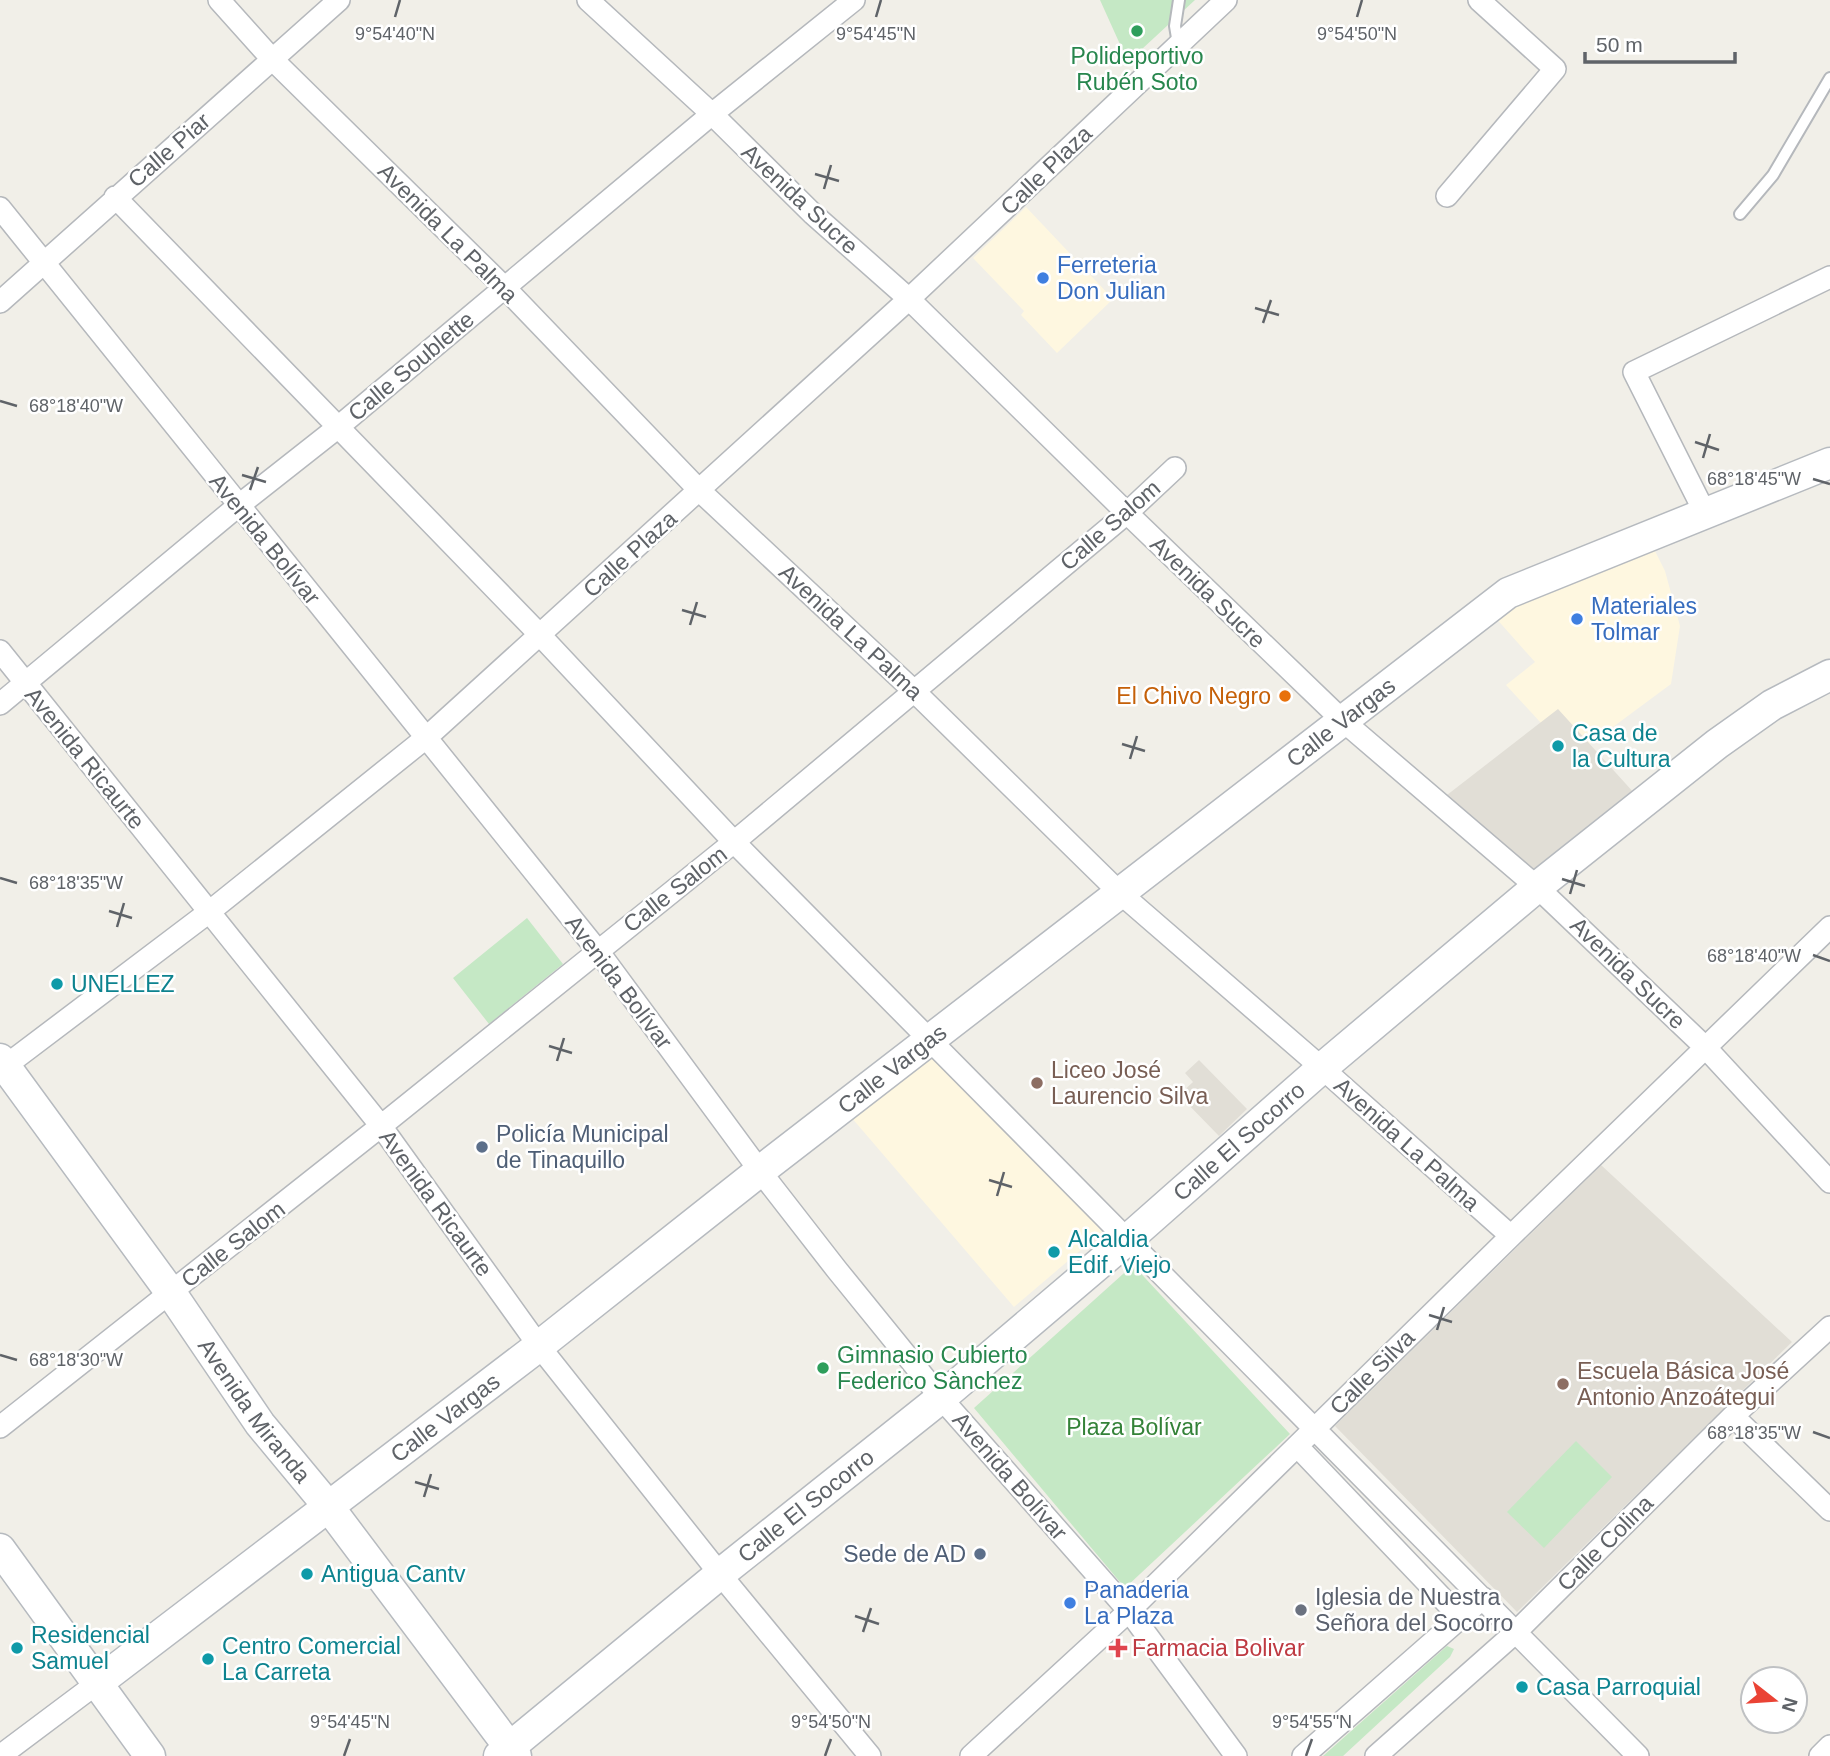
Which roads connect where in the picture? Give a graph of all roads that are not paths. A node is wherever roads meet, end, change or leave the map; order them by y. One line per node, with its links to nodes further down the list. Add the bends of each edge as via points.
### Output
1 (219, 0): 9 (street, Avenida La Palma)
2 (339, 0): 9 (street, Calle Piar)
3 (588, 0): 11 (street, Avenida Sucre)
4 (854, 0): 11 (street, Calle Soublette)
5 (1179, 0): 8 (lane)
6 (1226, 0): 8 (street, Calle Plaza)
7 (1479, 0): 12 (street, via 1555,69)
8 (1178, 44): 19 (street, Calle Plaza)
9 (272, 59): 13 (street, Calle Piar); 18 (street, Avenida La Palma)
10 (1830, 78): 15 (lane, via 1773,175)
11 (712, 114): 18 (street, Calle Soublette); 19 (street, Avenida Sucre, via 813,214)
12 (1447, 196)
13 (115, 197): 16 (street, Calle Piar); 21 (street)
14 (0, 208): 16 (street, Avenida Bolívar)
15 (1740, 214)
16 (43, 263): 20 (street, Calle Piar); 25 (street, Avenida Bolívar)
17 (1830, 277): 27 (street, via 1634,372)
18 (505, 288): 21 (street, Calle Soublette); 24 (street, Avenida La Palma)
19 (909, 299): 24 (street, Calle Plaza); 26 (street, Avenida Sucre)
20 (0, 302)
21 (337, 428): 25 (street, Calle Soublette); 28 (street)
22 (1830, 463): 27 (street, Calle Vargas)
23 (1175, 468): 26 (street, Calle Salom)
24 (700, 491): 28 (street, Calle Plaza); 32 (street, Avenida La Palma)
25 (238, 506): 31 (street, Calle Soublette); 35 (street, Avenida Bolívar)
26 (1126, 513): 32 (street, Calle Salom); 34 (street, Avenida Sucre)
27 (1705, 513): 34 (street, Calle Vargas, via 1508,593)
28 (540, 635): 35 (street, Calle Plaza); 36 (street)
29 (0, 651): 31 (street, Avenida Ricaurte)
30 (1830, 675): 37 (street, Calle El Socorro, via 1772,705 1717,744)
31 (25, 684): 33 (street, Calle Soublette); 39 (street, Avenida Ricaurte)
32 (915, 692): 36 (street, Calle Salom); 38 (street, Avenida La Palma)
33 (0, 704)
34 (1342, 720): 37 (street, Avenida Sucre); 38 (street, Calle Vargas)
35 (427, 737): 39 (street, Calle Plaza); 41 (street, Avenida Bolívar)
36 (734, 842): 41 (street, Calle Salom); 42 (street)
37 (1537, 887): 43 (street, Avenida Sucre); 45 (street, Calle El Socorro)
38 (1120, 893): 42 (street, Calle Vargas); 45 (street, Avenida La Palma)
39 (209, 912): 44 (street, Calle Plaza); 46 (street, Avenida Ricaurte)
40 (1830, 926): 43 (street, Calle Silva)
41 (598, 951): 46 (street, Calle Salom); 47 (street, Avenida Bolívar)
42 (931, 1039): 47 (street, Calle Vargas); 50 (street)
43 (1704, 1046): 48 (street, Avenida Sucre); 49 (street, Calle Silva)
44 (2, 1065): 51 (street, Avenida Miranda)
45 (1322, 1068): 49 (street, Avenida La Palma); 50 (street, Calle El Socorro)
46 (381, 1126): 51 (street, Calle Salom); 53 (street, Avenida Ricaurte)
47 (760, 1171): 53 (street, Calle Vargas); 54 (street, Avenida Bolívar)
48 (1830, 1182)
49 (1511, 1236): 57 (street, Calle Silva)
50 (1127, 1240): 54 (street, Calle El Socorro); 57 (street)
51 (171, 1293): 56 (street, Calle Salom); 59 (street, Avenida Miranda, via 260,1424)
52 (1830, 1326): 55 (street, Calle Colina)
53 (539, 1346): 59 (street, Calle Vargas); 62 (street, Avenida Ricaurte)
54 (941, 1398): 62 (street, Calle El Socorro); 64 (street, Avenida Bolívar)
55 (1733, 1416): 60 (street); 66 (street, Calle Colina)
56 (0, 1427)
57 (1316, 1427): 58 (street, Calle Silva); 63 (street)
58 (1297, 1446): 64 (street, Calle Silva); 65 (street)
59 (328, 1506): 67 (street, Calle Vargas); 69 (street, Avenida Miranda)
60 (1830, 1510)
61 (0, 1549): 67 (street)
62 (720, 1574): 69 (street, Calle El Socorro); 72 (street, Avenida Ricaurte)
63 (1483, 1598): 65 (street); 66 (street)
64 (1129, 1611): 73 (street, Calle Silva); 74 (street, Avenida Bolívar)
65 (1461, 1618): 75 (street)
66 (1516, 1632): 76 (street, Calle Colina); 77 (street)
67 (96, 1684): 70 (street, Calle Vargas); 71 (street)
68 (1830, 1746): 78 (street)
69 (508, 1753)
70 (0, 1756)
71 (150, 1756)
72 (870, 1756)
73 (971, 1756)
74 (1236, 1756)
75 (1303, 1756)
76 (1376, 1756)
77 (1638, 1756)
78 (1820, 1756)

